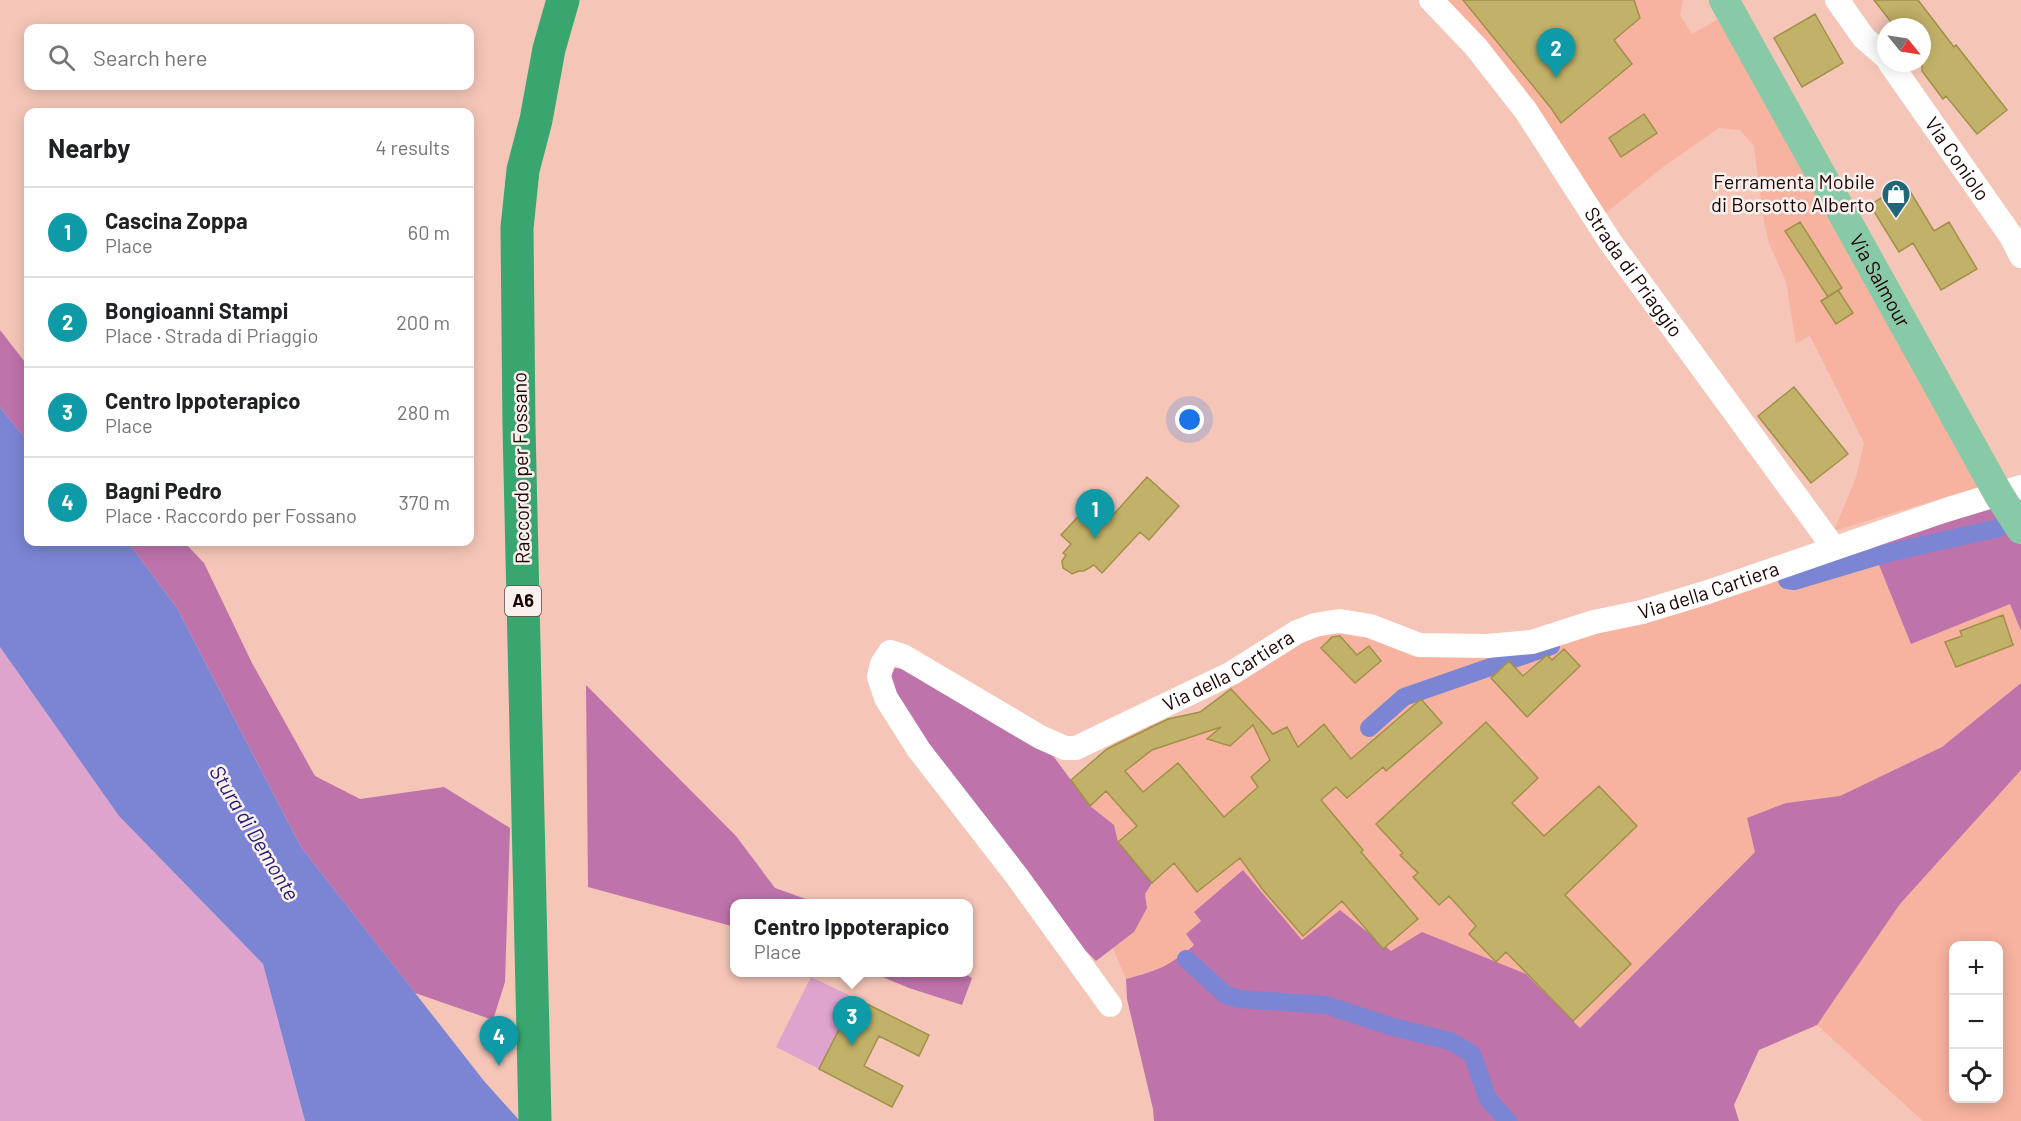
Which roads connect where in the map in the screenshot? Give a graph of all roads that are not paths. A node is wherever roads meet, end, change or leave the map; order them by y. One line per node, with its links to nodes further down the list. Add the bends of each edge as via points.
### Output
1 (563, 0): 12 (highway, Raccordo per Fossano / A6, via 523,170 517,228)
2 (1431, 0): 10 (street, Strada di Priaggio, via 1476,47 1526,111 1611,243)
3 (1724, 0): 8 (main road, Via Salmour, via 1872,263)
4 (1837, 0): 5 (street, via 1864,38)
5 (1877, 49)
6 (1896, 72): 7 (street, Via Coniolo)
7 (2021, 256)
8 (2010, 491): 9 (main road, Via Salmour); 10 (street, Via della Cartiera)
9 (2021, 529)
10 (1834, 548): 11 (street, Via della Cartiera, via 1708,592 1532,642 1419,645 1370,626 1339,621 1315,626 1297,632 1232,673 1076,748 1065,748 1040,736 890,652 879,677 886,698 919,750)
11 (1110, 1005)
12 (535, 1121)

